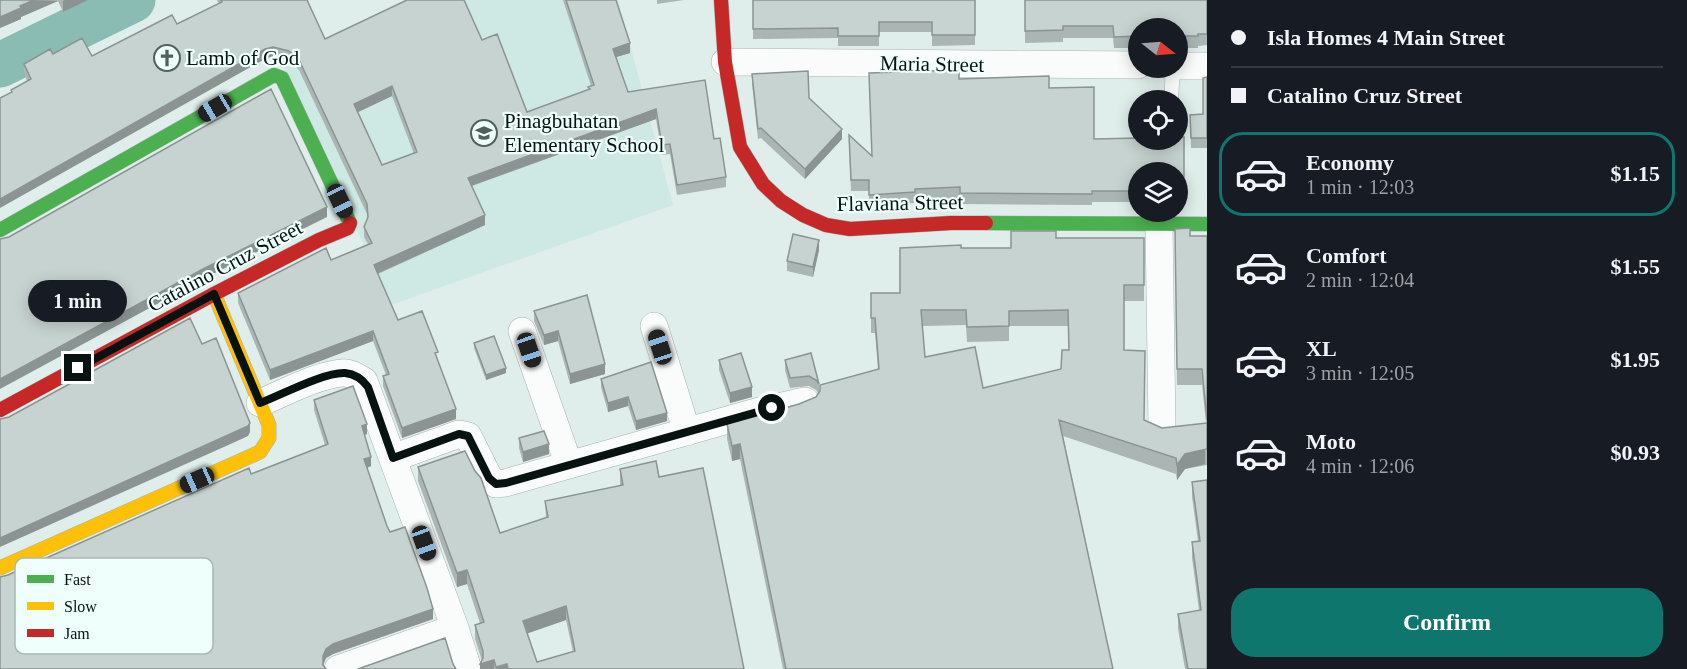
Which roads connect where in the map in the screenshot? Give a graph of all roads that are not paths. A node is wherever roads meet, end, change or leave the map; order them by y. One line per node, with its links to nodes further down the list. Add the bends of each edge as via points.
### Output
1 (721, 0): 2 (street, Flaviana Street)
2 (725, 62): 3 (street, Maria Street); 7 (street, Flaviana Street, via 740,147 750,166 781,201 826,225 850,229 951,223)
3 (1128, 65)
4 (1188, 66): 5 (street)
5 (1207, 66)
6 (1207, 224): 7 (street, Flaviana Street)
7 (1159, 225): 15 (street)
8 (0, 230): 9 (street, Catalino Cruz Street, via 274,75 282,78 350,225)
9 (214, 294): 13 (street); 14 (street, Catalino Cruz Street)
10 (654, 326): 16 (street)
11 (522, 331): 18 (street)
12 (805, 401): 16 (street)
13 (260, 403): 17 (street, via 322,377 351,374 368,387); 19 (street, via 269,425 269,438 260,452)
14 (0, 410)
15 (1162, 428)
16 (687, 432): 18 (street)
17 (393, 458): 18 (street, via 459,434 468,436 489,478 496,484); 22 (street)
18 (569, 465)
19 (22, 558)
20 (15, 561): 21 (street)
21 (0, 568)
22 (455, 628): 23 (street); 24 (street)
23 (338, 669)
24 (468, 669)

